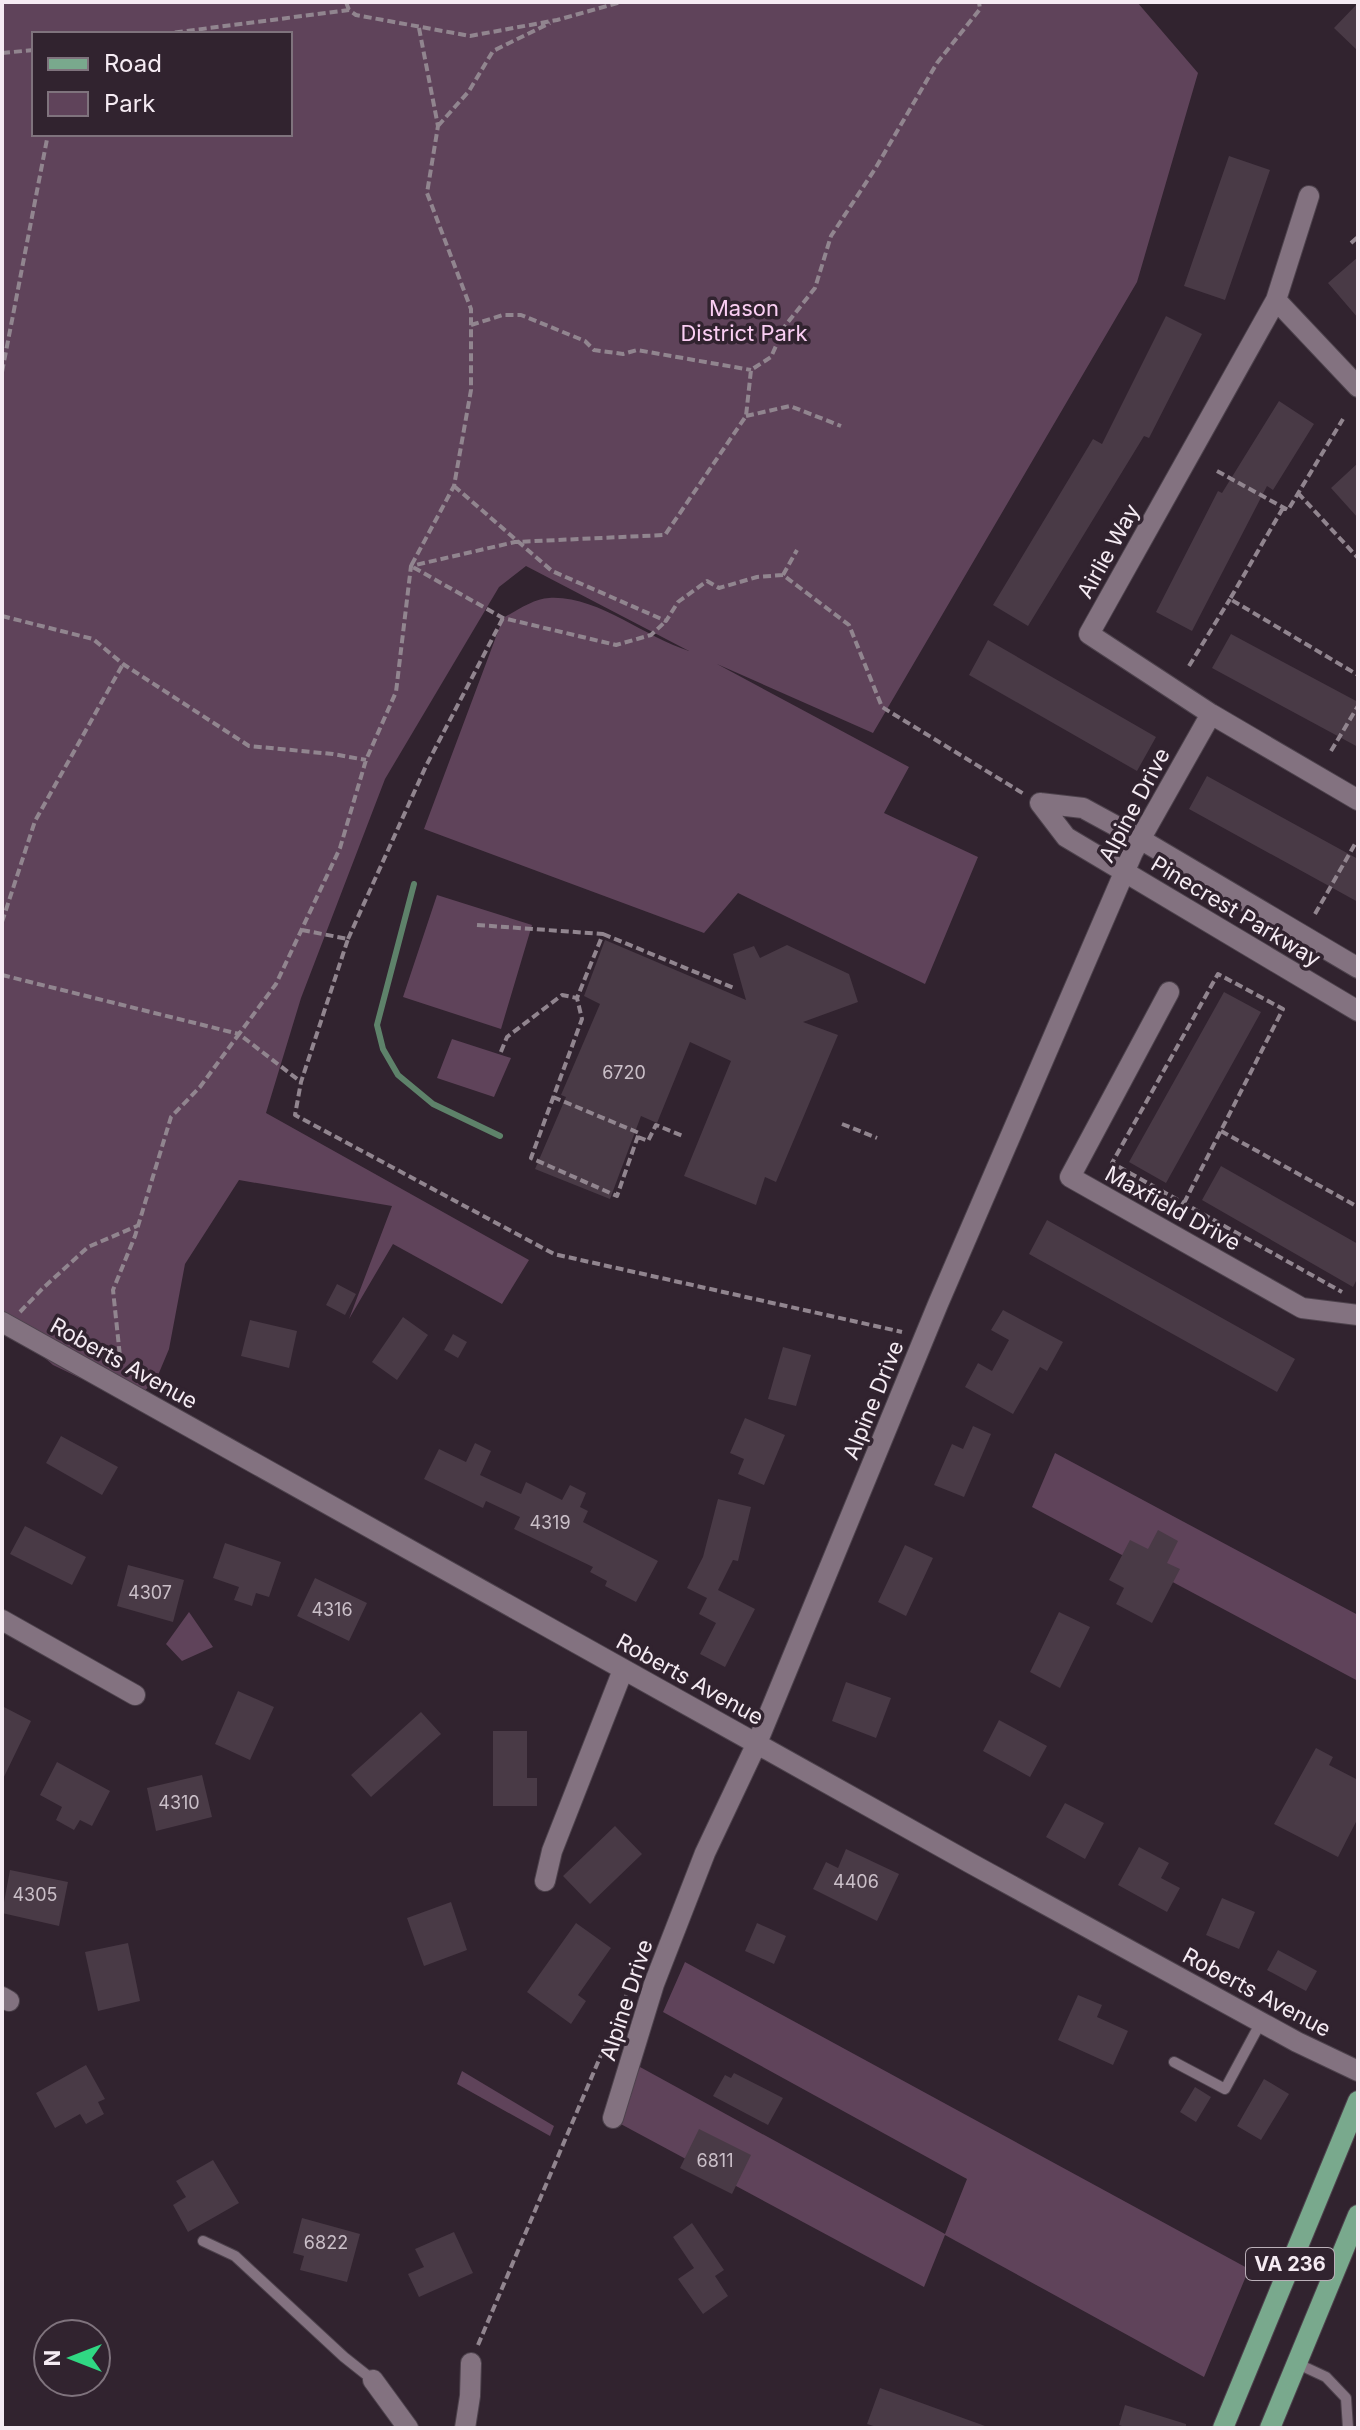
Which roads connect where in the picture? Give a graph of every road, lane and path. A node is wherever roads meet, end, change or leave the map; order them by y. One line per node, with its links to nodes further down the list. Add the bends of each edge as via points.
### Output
1 (346, 2): 4 (path)
2 (621, 2): 5 (path)
3 (979, 2): 17 (path, via 980,9 937,63 831,236 815,288 785,326 771,357)
4 (349, 10): 6 (path); 7 (path)
5 (557, 20): 6 (path, via 470,36); 10 (path, via 493,51 469,91)
6 (419, 28): 10 (path)
7 (178, 32)
8 (32, 50): 9 (path)
9 (2, 53)
10 (438, 126): 16 (path, via 427,193 471,309)
11 (48, 136): 18 (path)
12 (1309, 196): 15 (street)
13 (1358, 237): 14 (path)
14 (1351, 243)
15 (1276, 300): 19 (street); 40 (street, Airlie Way, via 1089,634)
16 (471, 325): 17 (path, via 521,315 585,341 594,350 637,350); 24 (path, via 471,390)
17 (751, 370): 20 (path)
18 (2, 372)
19 (1358, 387)
20 (746, 416): 22 (path, via 790,406); 27 (path, via 665,535)
21 (1343, 419): 25 (path)
22 (841, 426)
23 (1217, 471): 26 (path)
24 (454, 486): 27 (path); 30 (path)
25 (1298, 493): 26 (path, via 1288,510); 29 (path)
26 (1283, 508): 32 (path)
27 (515, 542): 30 (path); 35 (path, via 552,571)
28 (797, 550): 31 (path)
29 (1358, 558)
30 (411, 566): 34 (path); 42 (path, via 396,692)
31 (783, 575): 35 (path, via 719,588 707,581 678,602); 44 (path, via 849,625 882,707)
32 (1230, 599): 37 (path); 38 (path)
33 (2, 616): 36 (path, via 93,639)
34 (503, 618): 35 (path, via 616,645 651,635); 53 (path, via 426,766)
35 (666, 621)
36 (123, 664): 42 (path, via 249,746); 49 (path, via 35,821)
37 (1189, 666)
38 (1358, 675)
39 (1358, 706): 41 (path)
40 (1211, 714): 43 (street, Airlie Way); 45 (street, Alpine Drive)
41 (1331, 751)
42 (366, 760): 51 (path, via 340,848)
43 (1358, 800)
44 (1040, 803): 45 (street, Pinecrest Parkway, via 1083,808); 47 (street, Pinecrest Parkway, via 1066,837)
45 (1140, 839): 47 (street, Alpine Drive); 54 (street, Pinecrest Parkway)
46 (1355, 844): 48 (path)
47 (1124, 873): 59 (street, Pinecrest Parkway); 80 (street, Alpine Drive, via 932,1317)
48 (1315, 914)
49 (2, 922)
50 (477, 925): 52 (path)
51 (302, 930): 53 (path); 60 (path, via 276,984)
52 (603, 934): 56 (path); 58 (path)
53 (348, 939): 62 (path)
54 (1358, 968)
55 (2, 975): 60 (path)
56 (734, 988)
57 (1169, 992): 73 (street, Maxfield Drive, via 1070,1177 1302,1308)
58 (577, 998): 61 (path, via 562,995 507,1037); 63 (path, via 582,1019)
59 (1358, 1011)
60 (239, 1034): 62 (path); 71 (path, via 171,1117)
61 (500, 1054)
62 (301, 1082): 75 (path, via 295,1115 554,1254)
63 (553, 1097): 67 (path, via 639,1133); 67 (path, via 531,1158 617,1196)
64 (842, 1124): 68 (path)
65 (1221, 1131): 69 (path); 69 (path, via 1283,1009 1218,974 1112,1163); 70 (path)
66 (683, 1136): 67 (path, via 656,1125 648,1141)
67 (638, 1137)
68 (877, 1138)
69 (1184, 1203): 72 (path)
70 (1358, 1207)
71 (138, 1225): 74 (path, via 88,1247); 76 (path, via 113,1290)
72 (1345, 1293)
73 (1358, 1315)
74 (5, 1324): 76 (street, Roberts Avenue)
75 (902, 1332)
76 (126, 1392): 78 (street, Roberts Avenue)
77 (2, 1620): 79 (street)
78 (623, 1670): 80 (street, Roberts Avenue); 81 (street)
79 (135, 1695)
80 (757, 1743): 83 (street, Roberts Avenue); 87 (street, Alpine Drive, via 705,1853 659,1970)
81 (545, 1881)
82 (632, 1982): 90 (path)
83 (1261, 2022): 84 (lane, via 1225,2089); 85 (street, Roberts Avenue)
84 (1174, 2062)
85 (1358, 2071)
86 (1358, 2101): 95 (main road, VA 236)
87 (613, 2118)
88 (1358, 2215): 91 (main road, VA 236)
89 (203, 2241): 92 (lane, via 235,2256)
90 (471, 2363): 94 (street)
91 (1296, 2363): 96 (main road, VA 236); 97 (lane, via 1326,2377 1346,2398)
92 (373, 2380): 93 (street)
93 (408, 2428)
94 (465, 2428)
95 (1223, 2428)
96 (1270, 2428)
97 (1348, 2428)

